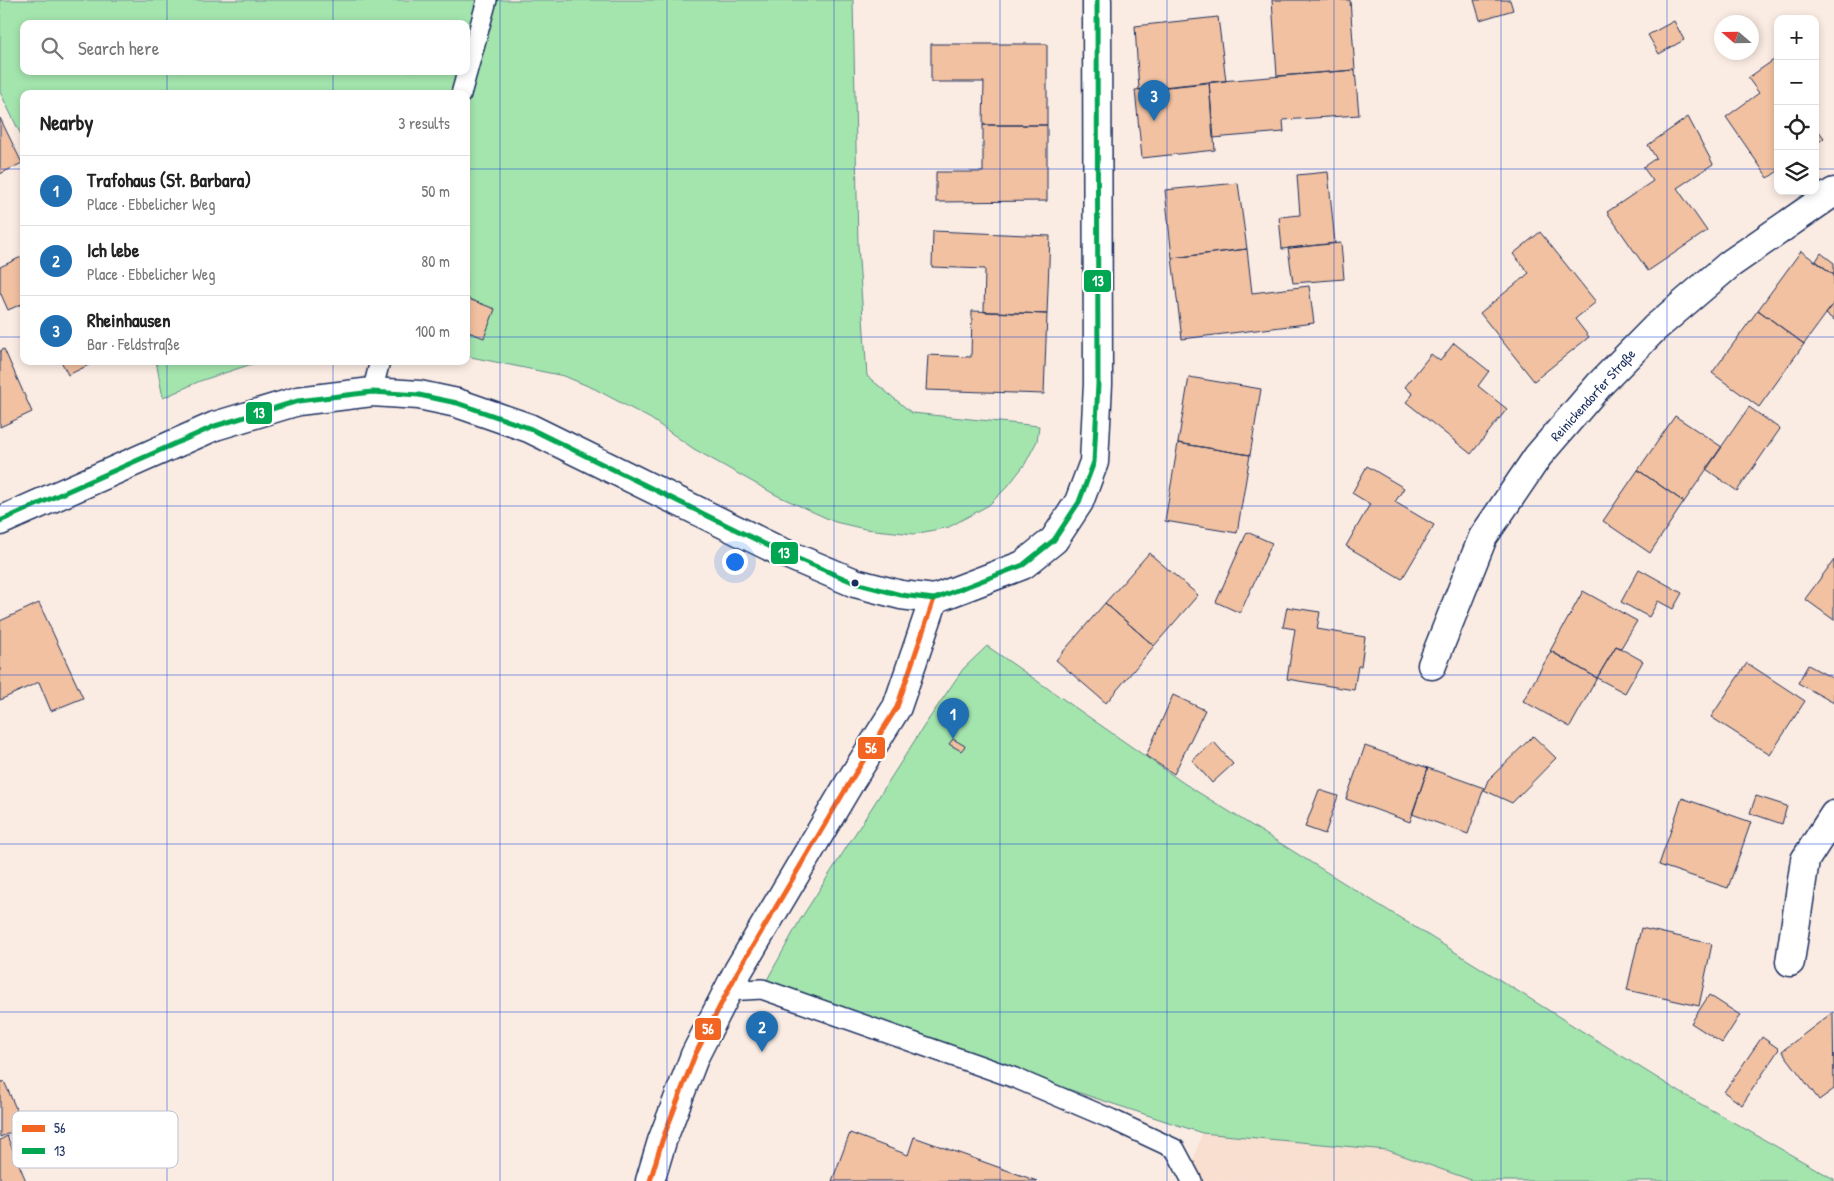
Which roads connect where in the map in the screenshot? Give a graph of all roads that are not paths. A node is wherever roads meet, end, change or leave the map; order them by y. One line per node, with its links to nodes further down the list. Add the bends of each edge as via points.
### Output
1 (487, 0): 3 (lane)
2 (1096, 0): 10 (main road, via 1098,384 1094,462 1079,502 1054,540 1023,565)
3 (470, 59)
4 (465, 75): 5 (lane)
5 (461, 90)
6 (1834, 192): 11 (main road, Reinickendorfer Straße, via 1730,264 1655,328 1599,385 1538,456 1483,537)
7 (379, 365): 8 (lane)
8 (372, 392): 9 (main road, via 298,401 215,426); 10 (main road, via 419,395 457,403 529,428 777,550 847,580 901,595)
9 (0, 521)
10 (934, 599): 14 (main road, via 897,707)
11 (1432, 665)
12 (1834, 815): 13 (main road, via 1805,860)
13 (1790, 962)
14 (726, 990): 15 (main road, via 695,1055); 16 (lane, via 762,990 1015,1078 1176,1149)
15 (650, 1181)
16 (1192, 1181)

